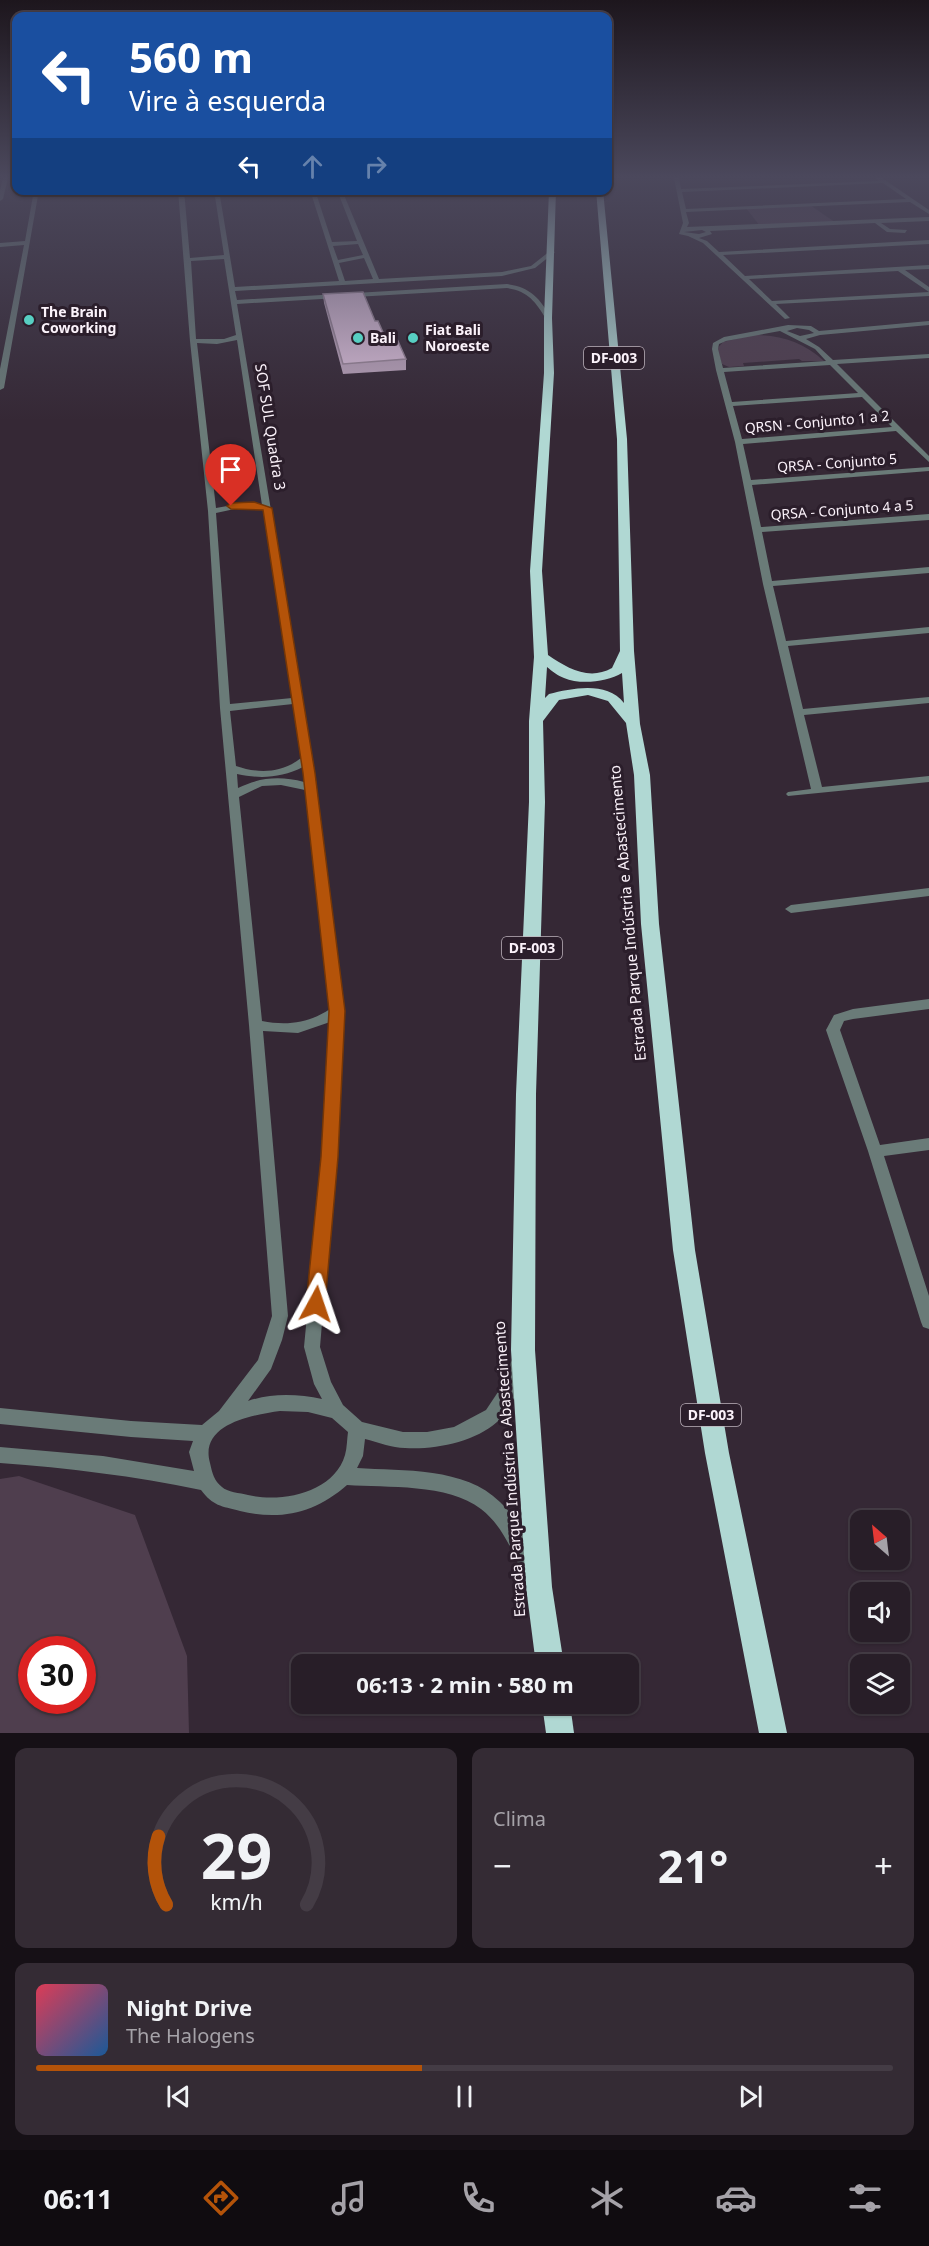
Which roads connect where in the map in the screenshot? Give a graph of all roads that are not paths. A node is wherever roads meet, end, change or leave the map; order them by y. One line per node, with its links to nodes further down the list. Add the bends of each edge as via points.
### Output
1 (22, 259): 36 (street)
2 (187, 259): 34 (street)
3 (226, 259): 21 (street, SOF SUL Quadra 3)
4 (336, 259): 11 (street)
5 (352, 259): 11 (street)
6 (366, 259): 16 (street)
7 (543, 259): 14 (street, via 520,271)
8 (552, 259): 24 (highway, Estrada Parque Indústria e Abastecimento / DF-003)
9 (605, 259): 58 (highway, Estrada Parque Indústria e Abastecimento / DF-003, via 621,439)
10 (723, 259): 15 (street)
11 (337, 262): 17 (street)
12 (929, 267): 13 (street)
13 (900, 268): 15 (street); 20 (street)
14 (459, 277): 16 (street); 19 (street, via 469,284)
15 (743, 278): 23 (street)
16 (377, 282): 17 (street)
17 (343, 283): 18 (street)
18 (295, 286): 21 (street); 22 (street, via 288,293)
19 (464, 288): 22 (street); 24 (street, via 524,288 536,296)
20 (929, 292): 23 (street)
21 (233, 296): 22 (street); 33 (street, SOF SUL Quadra 3)
22 (294, 298)
23 (769, 303): 25 (street)
24 (548, 318): 59 (highway, Estrada Parque Indústria e Abastecimento / DF-003, via 549,373 536,571)
25 (787, 318): 27 (street); 28 (street)
26 (929, 324): 29 (street)
27 (809, 327): 28 (street); 29 (street); 31 (street)
28 (785, 328): 30 (street); 32 (street, via 784,333)
29 (840, 330): 31 (street)
30 (758, 334): 32 (street); 40 (street, via 716,343)
31 (815, 335): 32 (street); 35 (street)
32 (793, 337): 35 (street)
33 (240, 341): 34 (street); 49 (street, SOF SUL Quadra 3)
34 (193, 345): 50 (street)
35 (817, 348): 39 (street)
36 (3, 353): 38 (street)
37 (929, 356): 39 (street)
38 (3, 363): 41 (street)
39 (832, 363): 40 (street); 42 (street)
40 (719, 370): 43 (street)
41 (0, 388)
42 (863, 395): 43 (street); 44 (street)
43 (728, 404): 45 (street)
44 (897, 429): 45 (street, QRSN - Conjunto 1 a 2); 46 (street)
45 (739, 442): 48 (street)
46 (929, 460)
47 (929, 469): 48 (street, QRSA - Conjunto 5)
48 (747, 483): 53 (street)
49 (265, 494): 50 (street); 51 (street, SOF SUL Quadra 3)
50 (211, 505): 51 (street); 62 (street)
51 (267, 508): 61 (street, SOF SUL Quadra 3)
52 (929, 517): 53 (street, QRSA - Conjunto 4 a 5)
53 (757, 530): 55 (street)
54 (929, 570): 55 (street)
55 (768, 584): 57 (street)
56 (929, 630): 57 (street)
57 (783, 644): 63 (street)
58 (627, 651): 59 (highway, via 618,670 594,677 568,675); 65 (highway, Estrada Parque Indústria e Abastecimento / DF-003)
59 (541, 657): 64 (highway, Estrada Parque Indústria e Abastecimento / DF-003)
60 (929, 700): 63 (street)
61 (297, 701): 62 (street); 66 (street, SOF SUL Quadra 3)
62 (225, 708): 67 (street)
63 (798, 713): 70 (street)
64 (536, 722): 65 (highway, via 554,698 588,691 613,698); 81 (highway, Estrada Parque Indústria e Abastecimento / DF-003)
65 (633, 724): 94 (highway, Estrada Parque Indústria e Abastecimento / DF-003, via 642,775 650,924 684,1250 717,1453)
66 (307, 759): 67 (street, via 292,770 279,772 245,774); 69 (street, SOF SUL Quadra 3)
67 (231, 768): 72 (street)
68 (929, 779): 70 (street)
69 (311, 788): 72 (street, via 287,780 242,788); 76 (street, SOF SUL Quadra 3)
70 (817, 791): 71 (street)
71 (792, 794)
72 (233, 796): 77 (street)
73 (929, 892): 74 (street)
74 (791, 909)
75 (929, 1004): 79 (street, via 853,1014 834,1024 836,1041)
76 (337, 1011): 77 (street, via 325,1021 303,1028); 82 (street, SOF SUL Quadra 3, via 312,1347 323,1384)
77 (256, 1025): 84 (street, via 280,1316 265,1364)
78 (929, 1144): 79 (street)
79 (875, 1151): 80 (street)
80 (929, 1322)
81 (524, 1350): 85 (street, via 505,1397 492,1416 478,1425 456,1435 428,1440 403,1440); 90 (highway, Estrada Parque Indústria e Abastecimento / DF-003)
82 (337, 1411): 84 (street, via 280,1403 252,1407); 85 (street)
83 (0, 1416): 86 (street)
84 (225, 1417): 86 (street)
85 (357, 1430): 88 (street, via 354,1456)
86 (205, 1433): 89 (street, via 198,1452)
87 (0, 1455): 89 (street, via 161,1472)
88 (344, 1476): 89 (street, via 310,1500 282,1507 217,1496); 90 (street, via 442,1483 468,1490 503,1519)
89 (206, 1482)
90 (539, 1587): 91 (highway, Estrada Parque Indústria e Abastecimento / DF-003)
91 (548, 1654)
92 (557, 1714): 93 (highway)
93 (560, 1733)
94 (773, 1733)

